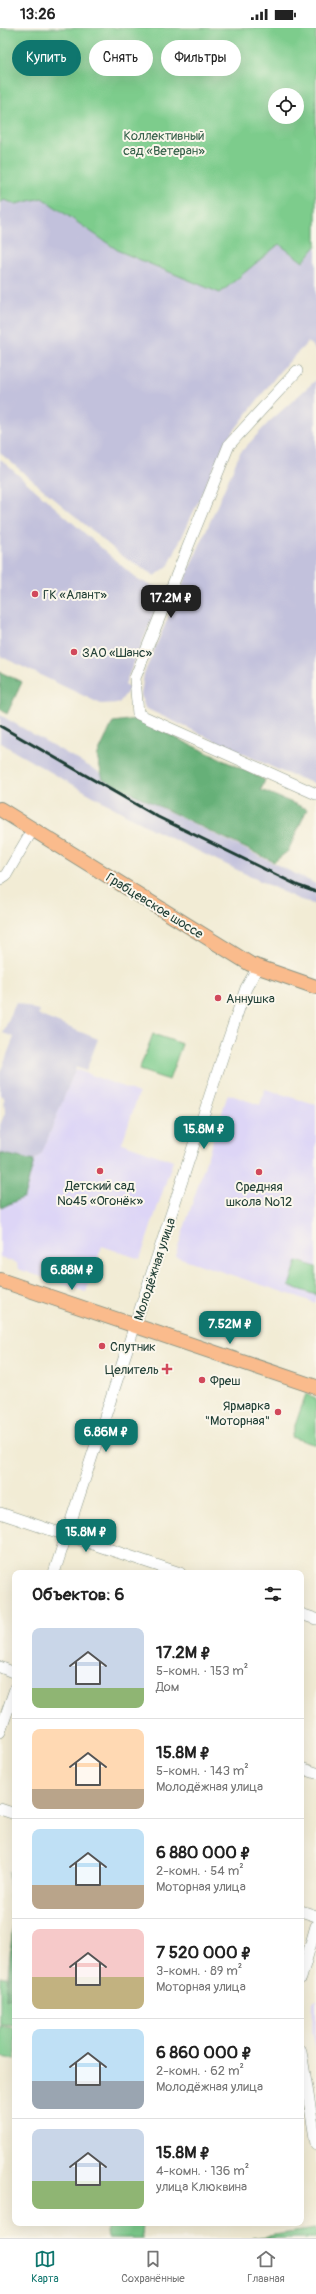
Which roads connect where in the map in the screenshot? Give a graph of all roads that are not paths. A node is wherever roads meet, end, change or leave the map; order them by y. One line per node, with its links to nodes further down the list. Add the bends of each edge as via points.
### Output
1 (297, 371): 2 (street, via 229,445 135,678 138,714)
2 (316, 794)
3 (0, 809): 4 (main road, Грабцевское шоссе)
4 (33, 829): 5 (street, via 6,876); 6 (main road, Грабцевское шоссе)
5 (0, 879)
6 (258, 967): 7 (main road, Грабцевское шоссе); 9 (street, Молодёжная улица, via 246,988 224,1052)
7 (316, 987)
8 (0, 1280): 9 (main road)
9 (136, 1326): 10 (main road); 12 (street, Молодёжная улица)
10 (316, 1387)
11 (0, 1513): 12 (street)
12 (67, 1535): 13 (street, Молодёжная улица); 14 (street)
13 (55, 1570)
14 (171, 1570)
15 (304, 1615): 16 (street)
16 (316, 1619)
17 (0, 1667): 18 (street)
18 (12, 1672)
19 (12, 1698): 20 (street)
20 (0, 1732)
21 (304, 1769): 22 (street)
22 (316, 1773)
23 (0, 1809): 24 (street)
24 (12, 1813)
25 (304, 1912): 26 (street)
26 (316, 1916)
27 (316, 1926): 28 (street)
28 (304, 1968)
29 (304, 2070): 30 (street)
30 (316, 2144)

